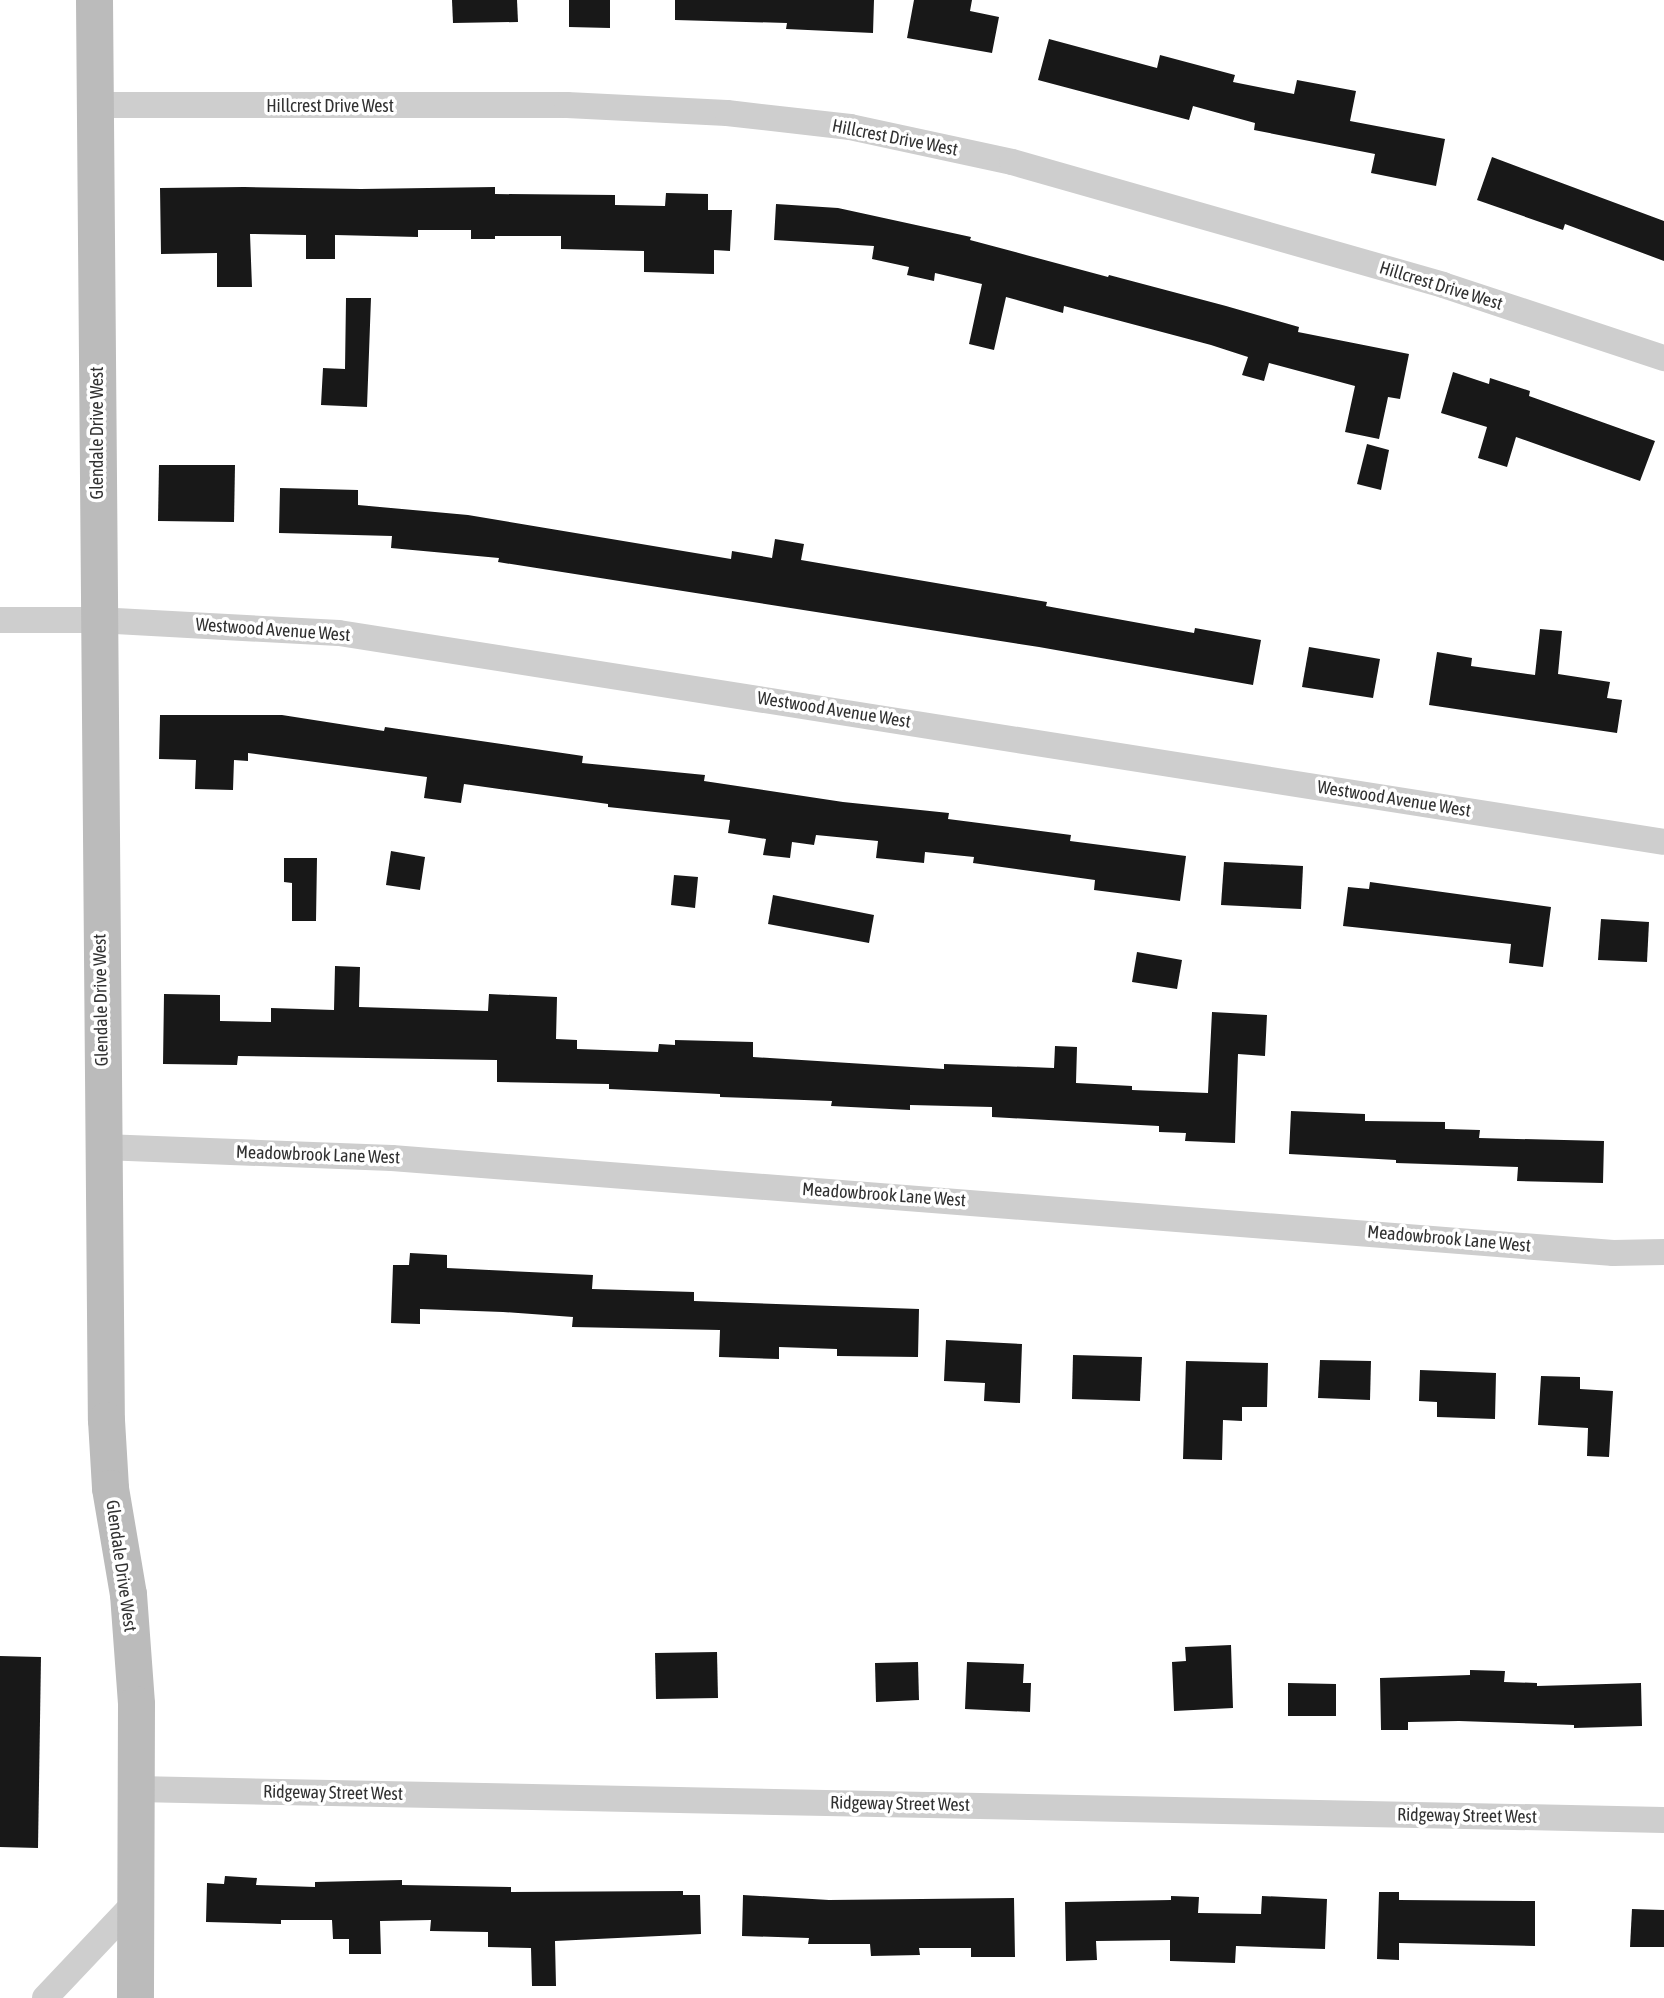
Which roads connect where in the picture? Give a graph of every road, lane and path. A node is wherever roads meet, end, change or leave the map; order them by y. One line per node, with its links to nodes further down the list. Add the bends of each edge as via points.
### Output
1 (94, 0): 2 (street, Glendale Drive West)
2 (96, 105): 3 (street, Hillcrest Drive West, via 567,105 727,113 850,127 1012,162 1443,285); 4 (street, Glendale Drive West)
3 (1664, 358)
4 (97, 620): 5 (street, Westwood Avenue West); 6 (street, Westwood Avenue West, via 339,633); 7 (street, Glendale Drive West)
5 (0, 621)
6 (1664, 842)
7 (103, 1147): 8 (street, Meadowbrook Lane West, via 392,1158 1613,1253); 9 (street, Glendale Drive West, via 106,1420 110,1488 128,1594)
8 (1664, 1252)
9 (136, 1789): 10 (street, Ridgeway Street West); 11 (street, Glendale Drive West)
10 (1664, 1820)
11 (134, 1904): 12 (street); 13 (street, Glendale Drive West)
12 (45, 1998)
13 (135, 1998)

